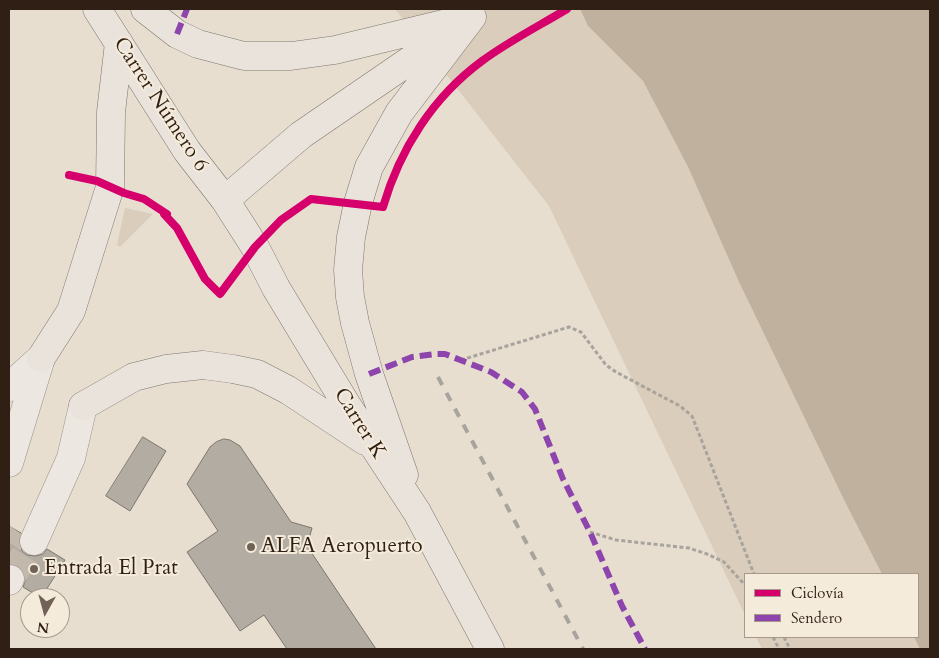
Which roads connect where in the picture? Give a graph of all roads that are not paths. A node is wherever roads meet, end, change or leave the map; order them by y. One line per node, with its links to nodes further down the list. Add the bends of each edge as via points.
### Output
1 (97, 9): 4 (main road, Carrer Número 6)
2 (145, 9): 3 (main road, via 178,34 198,44 244,56 291,56 335,50)
3 (479, 13): 5 (main road, via 301,135); 15 (main road, via 399,113 369,167 350,237 348,270 355,323 369,374)
4 (120, 43): 5 (main road, Carrer Número 6, via 187,151); 6 (main road, via 111,112 110,187 71,311)
5 (225, 200): 13 (main road, Carrer K)
6 (41, 358): 7 (lane); 8 (lane); 9 (lane); 11 (lane); 12 (lane); 14 (lane)
7 (9, 380)
8 (9, 387)
9 (9, 396)
10 (83, 406): 13 (main road, via 134,377 166,369 203,365 233,369 257,374 288,390); 16 (lane, via 71,458)
11 (9, 407)
12 (9, 429)
13 (374, 448): 15 (main road, Carrer K)
14 (9, 462)
15 (417, 512): 17 (main road, Carrer K)
16 (25, 536)
17 (490, 649)

